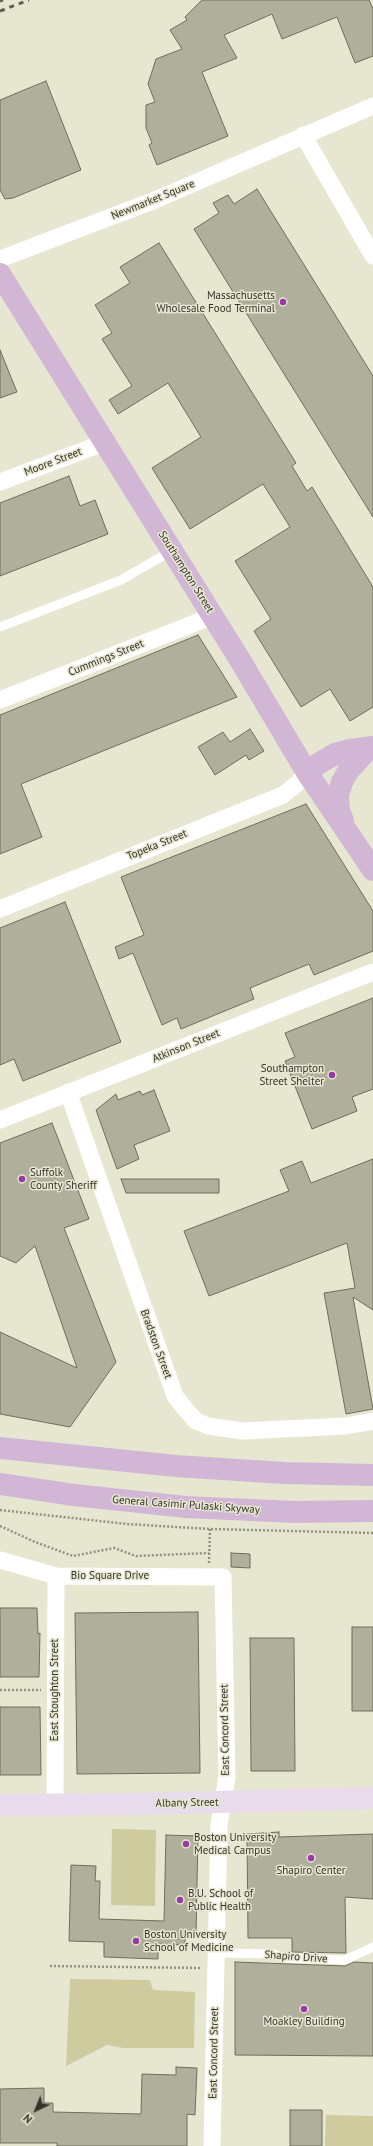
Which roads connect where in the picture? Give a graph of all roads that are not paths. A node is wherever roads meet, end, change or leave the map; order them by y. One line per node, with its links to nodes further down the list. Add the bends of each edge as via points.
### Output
1 (373, 106): 2 (street, Newmarket Square)
2 (303, 136): 3 (street); 4 (street, Newmarket Square, via 155,200)
3 (373, 256)
4 (0, 259)
5 (0, 274): 6 (main road, Southampton Street)
6 (106, 442): 7 (street, Moore Street); 8 (main road, Southampton Street)
7 (0, 482)
8 (173, 550): 9 (main road, Southampton Street); 10 (lane, via 121,580)
9 (213, 616): 11 (street, Cummings Street); 13 (main road, Southampton Street)
10 (0, 627)
11 (0, 700)
12 (371, 747): 13 (main road, via 335,754); 14 (main road, via 348,771 338,796 339,810)
13 (306, 771): 14 (main road, Southampton Street); 16 (street, Topeka Street, via 299,782 283,795)
14 (346, 830): 15 (main road, Southampton Street)
15 (373, 870)
16 (0, 909)
17 (373, 972): 18 (street, Atkinson Street)
18 (68, 1092): 19 (street, Atkinson Street); 20 (street, Bradston Street, via 175,1396 196,1421 208,1426 242,1431 346,1426)
19 (0, 1120)
20 (373, 1421)
21 (0, 1448): 22 (main road, via 169,1465 284,1473)
22 (367, 1474)
23 (0, 1484): 24 (main road, General Casimir Pulaski Skyway, via 74,1495 186,1506 295,1512)
24 (373, 1511)
25 (0, 1560): 26 (street, Bio Square Drive)
26 (56, 1576): 27 (street, Bio Square Drive); 30 (street, East Stoughton Street)
27 (223, 1577): 29 (street, East Concord Street, via 226,1777)
28 (373, 1798): 29 (main road, Albany Street)
29 (222, 1802): 30 (main road, Albany Street); 33 (street, East Concord Street)
30 (55, 1804): 31 (main road, Albany Street)
31 (0, 1805)
32 (373, 1947): 33 (lane, Shapiro Drive, via 345,1960 285,1958 274,1954)
33 (215, 1961): 34 (street, East Concord Street)
34 (212, 2146)

